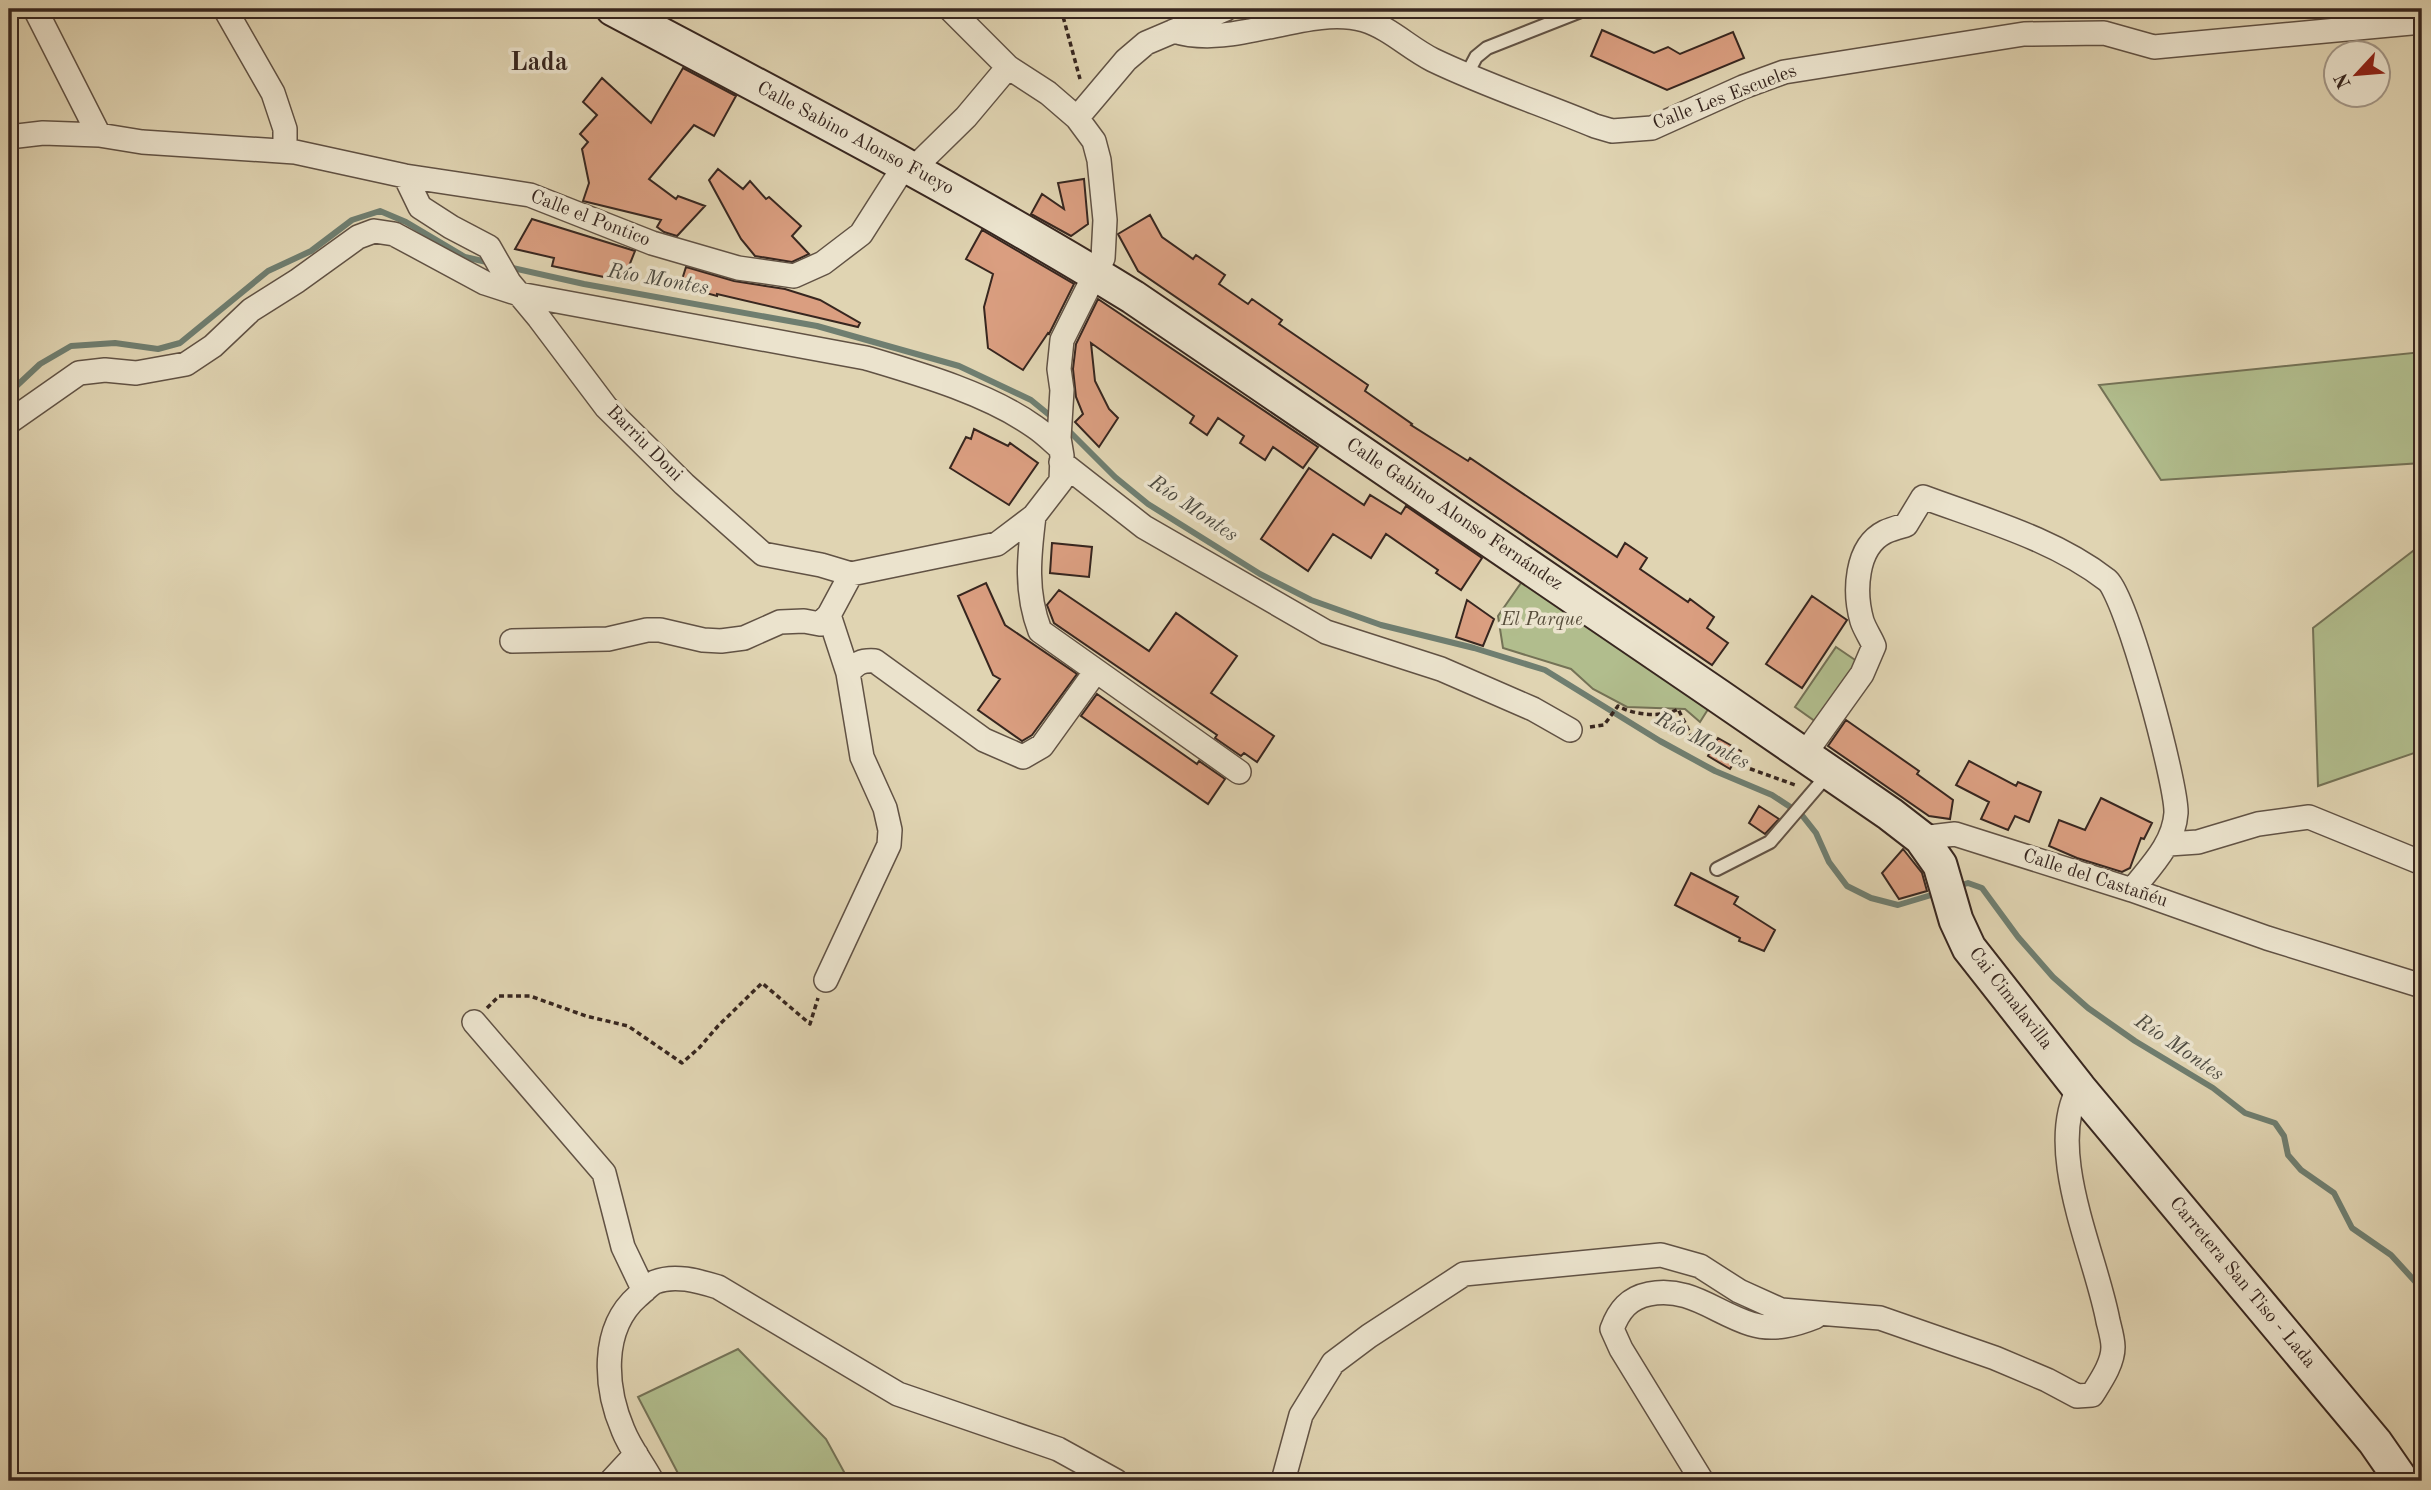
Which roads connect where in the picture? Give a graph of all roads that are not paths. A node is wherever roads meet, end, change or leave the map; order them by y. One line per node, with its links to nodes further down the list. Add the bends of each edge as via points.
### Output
1 (35, 9): 12 (street)
2 (225, 9): 14 (street, via 273,93 285,129)
3 (613, 9): 15 (street, Calle Sabino Alonso Fueyo)
4 (950, 9): 9 (street, Barriu Doni)
5 (1226, 9): 8 (street)
6 (1586, 9): 10 (lane, via 1487,48)
7 (2422, 22): 10 (street, Calle Les Escueles, via 2154,47 2104,33 2024,34 1784,72 1652,128 1627,131 1595,126)
8 (1174, 31): 10 (street, Calle Les Escueles, via 1214,35 1313,20 1363,20); 11 (street, via 1146,43 1126,60)
9 (1008, 67): 11 (street, Barriu Doni); 15 (street, Calle el Pontico, via 966,117)
10 (1467, 74)
11 (1077, 118): 17 (street, Barriu Doni, via 1094,141 1100,160 1105,220 1102,258)
12 (99, 135): 13 (street, Calle el Pontico); 14 (street, Calle el Pontico)
13 (9, 137)
14 (285, 151): 16 (street, Calle el Pontico)
15 (909, 167): 16 (street, Calle el Pontico, via 861,234 823,263 794,276 737,268 652,243 530,195); 17 (street, Calle Sabino Alonso Fueyo)
16 (405, 176): 18 (street, Barriu Doni, via 420,207 489,247)
17 (1095, 273): 20 (street, Barriu Doni, via 1062,340); 29 (street, Calle Gabino Alonso Fernández, via 1429,497)
18 (514, 288): 19 (street, via 485,283 394,234 374,231 358,237 251,310 186,364 136,373 79,373); 20 (street, via 866,358 918,373 1035,426); 22 (street, Barriu Doni, via 606,407 763,554)
19 (9, 422)
20 (1060, 449): 21 (street, Barriu Doni, via 1061,481); 27 (street, via 1144,527 1326,632 1441,669)
21 (1034, 516): 22 (street, Barriu Doni, via 997,544); 25 (street, via 1031,607 1040,631)
22 (851, 574): 23 (street)
23 (829, 615): 24 (street, via 820,624 780,622 744,638 721,641 660,630 608,639); 26 (street)
24 (512, 641)
25 (1096, 671): 26 (street, via 1042,746 1023,757 984,740 875,661 864,660); 28 (street)
26 (848, 673): 36 (street, via 862,757 885,808 889,845)
27 (1570, 730)
28 (1239, 772)
29 (1813, 780): 30 (street, Calle Gabino Alonso Fernández); 31 (street, via 1874,646 1862,621 1857,590 1861,562 1883,533 1906,525 1923,497 2060,549 2110,582 2138,652 2169,765 2176,813); 34 (lane, via 1770,842)
30 (1921, 838): 33 (street, Calle Gabino Alonso Fernández); 35 (street, Calle del Castañéu, via 1955,834)
31 (2169, 844): 32 (street, via 2198,842 2258,824 2309,817); 35 (street)
32 (2422, 863)
33 (1940, 865): 39 (street, Cai Cimalavilla, via 1969,948)
34 (1717, 869)
35 (2132, 890): 37 (street, Calle del Castañéu)
36 (827, 980)
37 (2422, 986)
38 (474, 1022): 40 (street, via 604,1173 623,1247)
39 (2079, 1088): 41 (street, via 2071,1103 2068,1145 2075,1203 2113,1349 2092,1395 2077,1396 1995,1358 1880,1318); 48 (street, Carretera San Tiso - Lada, via 2375,1442)
40 (644, 1291): 42 (street, via 631,1302 615,1329 608,1363 623,1430); 45 (street, via 654,1282 686,1278 718,1287 898,1394 1058,1449)
41 (1826, 1312): 46 (street, via 1781,1310 1700,1266 1661,1255 1464,1274 1333,1363 1301,1415); 47 (street, via 1774,1328 1751,1324 1695,1298 1664,1291 1635,1296 1618,1312 1612,1329 1621,1349)
42 (636, 1454): 43 (street); 44 (street)
43 (611, 1481)
44 (652, 1481)
45 (1116, 1481)
46 (1283, 1481)
47 (1702, 1481)
48 (2402, 1481)

